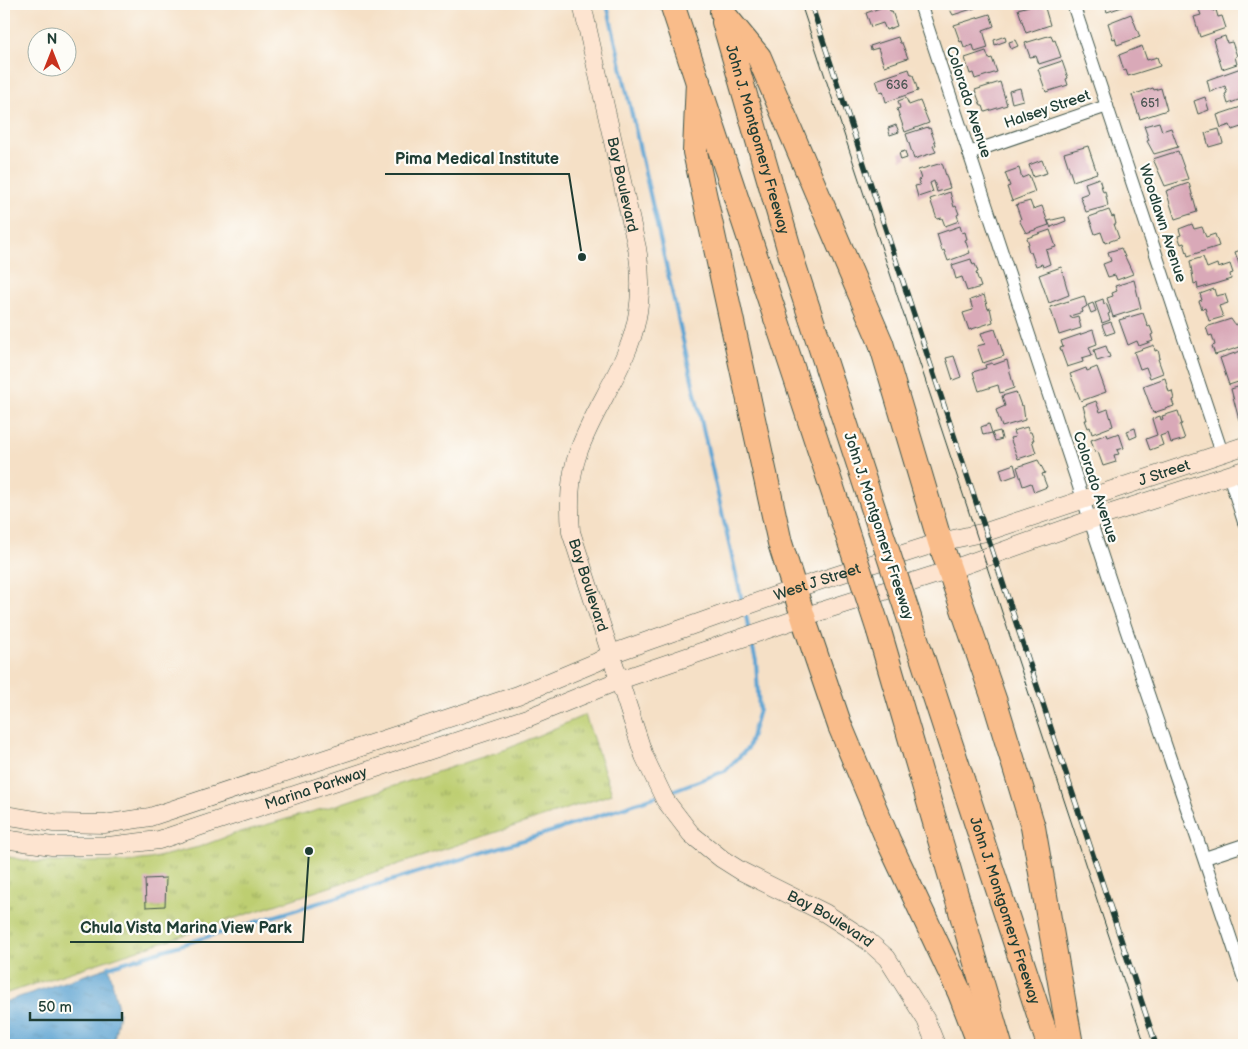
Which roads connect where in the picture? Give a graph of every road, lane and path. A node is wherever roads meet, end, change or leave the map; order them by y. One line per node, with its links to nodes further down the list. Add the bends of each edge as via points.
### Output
1 (582, 4): 19 (main road, Bay Boulevard, via 641,273 636,326 578,454 569,505 571,532)
2 (672, 4): 6 (highway)
3 (920, 4): 8 (street, Colorado Avenue)
4 (1073, 4): 7 (street, Woodlawn Avenue)
5 (720, 8): 15 (highway, via 759,56 881,343); 29 (highway, John J. Montgomery Freeway, bridge, via 794,266)
6 (698, 81): 17 (highway, via 695,152 780,543); 28 (highway, bridge, via 879,631)
7 (1107, 106): 8 (street, Halsey Street); 10 (street, Woodlawn Avenue)
8 (969, 153): 12 (street, Colorado Avenue)
9 (1244, 446): 10 (main road, J Street)
10 (1222, 453): 12 (main road, J Street)
11 (1236, 472): 13 (main road, J Street); 14 (street)
12 (1083, 499): 13 (street, Colorado Avenue); 15 (main road, West J Street, via 986,532)
13 (1090, 520): 16 (main road, West J Street); 24 (street, Colorado Avenue, via 1188,816)
14 (1244, 522)
15 (940, 542): 16 (highway); 17 (main road, West J Street)
16 (950, 570): 18 (main road, West J Street); 30 (highway, via 1033,827)
17 (794, 589): 18 (highway); 19 (main road, West J Street)
18 (803, 617): 20 (main road, West J Street); 27 (highway, via 848,743 888,840 960,993)
19 (611, 654): 20 (main road, Bay Boulevard); 21 (main road, Marina Parkway, via 518,695 150,817 104,824 62,823)
20 (620, 680): 22 (main road, Marina Parkway, via 527,718 159,840 108,846 52,846); 26 (main road, Bay Boulevard, via 655,780 665,800 691,834 741,871 825,913 868,941 887,958 926,1020)
21 (4, 814)
22 (4, 838)
23 (1244, 845): 24 (street)
24 (1205, 858): 25 (street, Colorado Avenue)
25 (1244, 979)
26 (936, 1045)
27 (980, 1045)
28 (1000, 1045)
29 (1049, 1045)
30 (1071, 1045)

